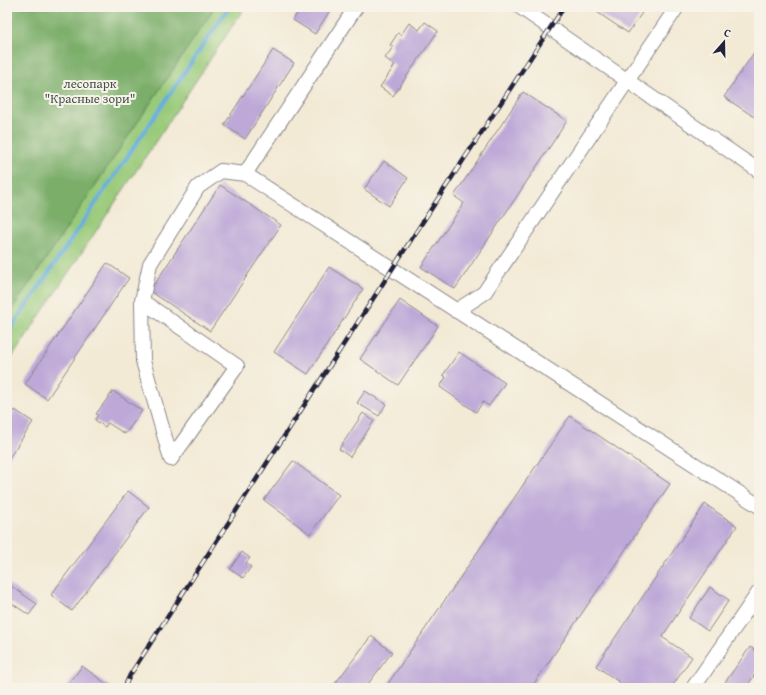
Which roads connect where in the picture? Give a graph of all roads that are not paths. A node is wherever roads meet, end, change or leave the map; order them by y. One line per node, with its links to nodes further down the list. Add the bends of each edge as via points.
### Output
1 (356, 7): 6 (lane)
2 (520, 7): 4 (lane)
3 (677, 7): 4 (lane)
4 (628, 80): 5 (lane); 8 (lane, via 484,293)
5 (759, 171)
6 (245, 174): 7 (lane, via 220,171 198,187 150,264); 8 (lane)
7 (142, 301): 7 (lane, via 237,366 170,459 143,361)
8 (456, 311): 9 (lane)
9 (759, 506)
10 (759, 592): 11 (lane)
11 (693, 688)

